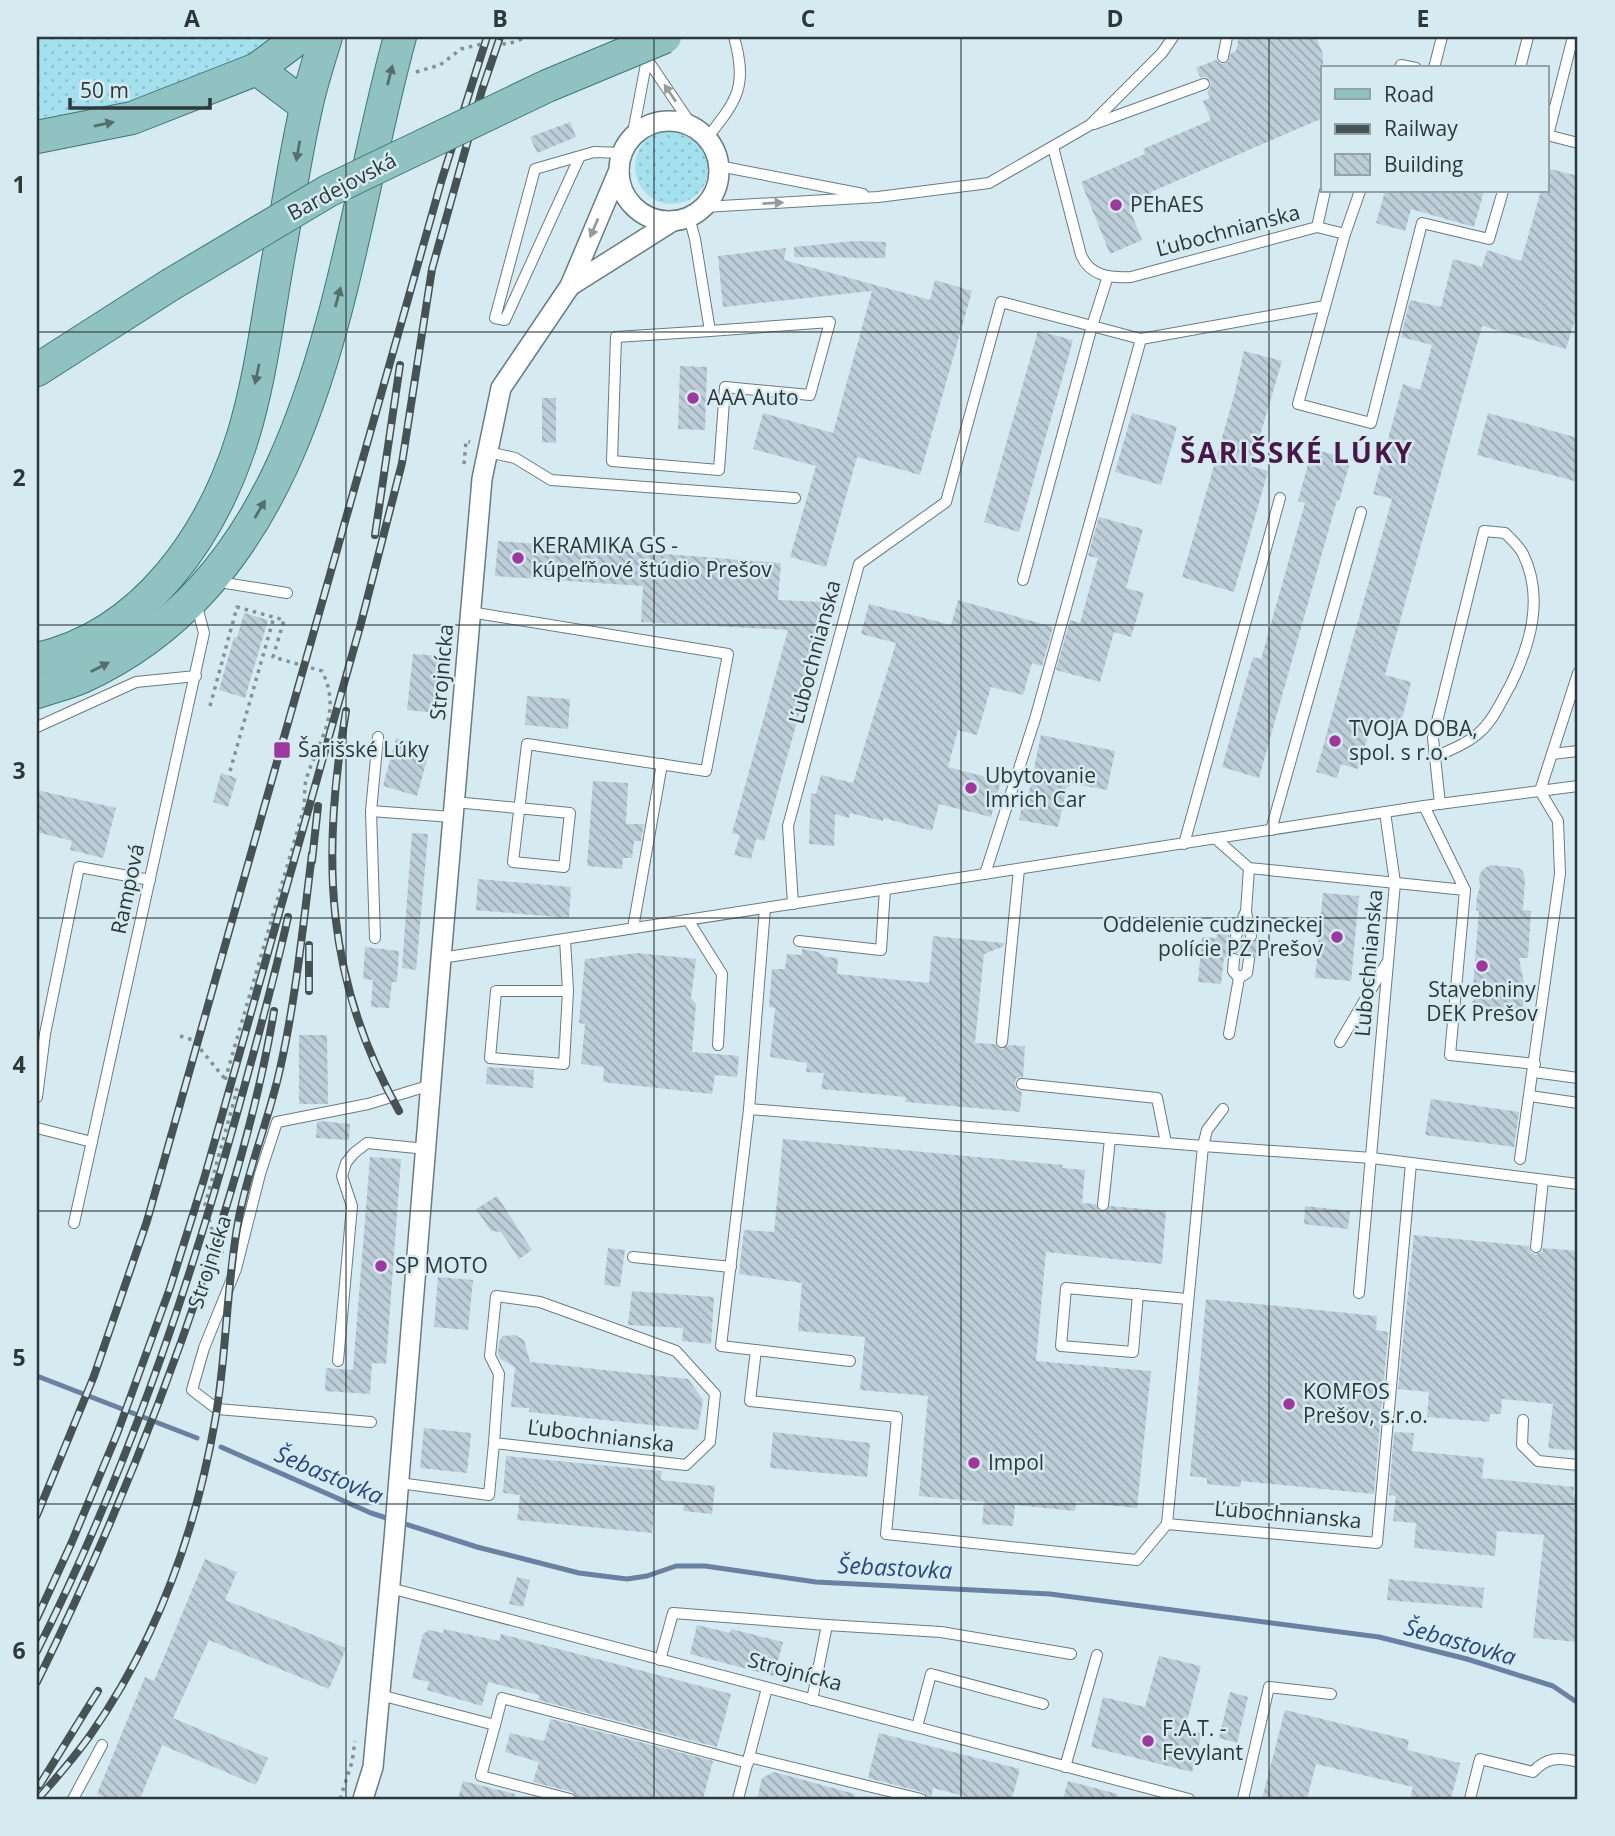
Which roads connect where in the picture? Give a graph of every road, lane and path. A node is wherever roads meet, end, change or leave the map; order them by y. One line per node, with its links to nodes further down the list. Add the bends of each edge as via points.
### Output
1 (300, 37): 18 (main road)
2 (326, 37): 20 (main road)
3 (527, 37): 13 (path, via 461,49 440,65 417,72)
4 (645, 37): 12 (lane)
5 (734, 37): 23 (lane, via 742,69 738,90 730,110)
6 (1164, 37): 14 (lane)
7 (1173, 37): 14 (lane)
8 (1227, 37): 15 (lane)
9 (1442, 37): 16 (lane)
10 (1528, 37): 17 (lane)
11 (1573, 37): 22 (lane)
12 (656, 48): 23 (lane, one-way to 12); 28 (lane); 44 (main road, Bardejovská, bridge, via 547,86 328,191)
13 (396, 51): 50 (main road, one-way to 13, via 258,513 287,458 314,386)
14 (1162, 53): 21 (lane)
15 (1223, 57)
16 (1435, 66)
17 (1521, 66)
18 (257, 69): 20 (main road); 25 (main road, one-way to 18, via 132,118)
19 (1204, 85): 21 (lane)
20 (306, 106): 50 (main road, one-way to 50, via 243,435 230,474 186,554)
21 (1090, 125): 27 (lane)
22 (1548, 131)
23 (700, 133): 28 (street, via 677,122 660,122 645,127); 30 (street)
24 (1548, 135): 26 (lane)
25 (37, 137)
26 (1578, 143)
27 (1053, 147): 34 (lane, via 989,183); 38 (lane, via 1085,264)
28 (624, 153): 29 (lane); 35 (street, via 624,192 638,210 650,218); 39 (street, one-way to 39)
29 (580, 156): 29 (lane, via 535,169 495,318 505,320)
30 (719, 166): 34 (lane); 35 (street, via 716,188)
31 (1325, 192): 36 (lane)
32 (1360, 192): 37 (lane)
33 (1503, 192): 40 (lane, via 1489,239 1422,223 1371,423 1298,404)
34 (878, 197): 35 (lane, one-way to 34)
35 (689, 215): 39 (street); 42 (lane)
36 (1317, 227): 37 (lane); 38 (lane, Ľubochnianska, via 1130,277)
37 (1345, 234): 40 (lane)
38 (1108, 276): 41 (lane)
39 (570, 286): 45 (street, Strojnícka, via 501,388)
40 (1325, 306): 43 (lane)
41 (1092, 326): 43 (lane, Ľubochnianska); 49 (lane); 84 (lane, Ľubochnianska, via 1001,302 946,502 859,564 788,826)
42 (710, 331): 42 (lane, via 830,322 810,395 726,387 719,470 612,461 616,337)
43 (1141, 339): 79 (lane, via 1035,719)
44 (37, 370)
45 (488, 452): 46 (lane, via 514,458 551,480); 52 (street, Strojnícka)
46 (795, 498)
47 (1280, 498): 76 (lane)
48 (1361, 512): 74 (lane)
49 (1023, 580)
50 (188, 584): 51 (lane); 54 (main road, via 155,593 93,638); 56 (lane, Rampová, via 204,633); 57 (main road, one-way to 50, via 80,678 114,660 169,620)
51 (287, 593)
52 (470, 612): 64 (lane, via 728,654 706,771); 71 (street, Strojnícka)
53 (274, 617): 58 (path, via 237,607); 65 (path); 107 (path, via 284,620 273,657 322,671 332,700 330,719 306,783 304,808)
54 (37, 659)
55 (1578, 673): 62 (lane)
56 (195, 676): 59 (lane, via 136,682); 80 (lane, Rampová)
57 (37, 692)
58 (210, 706)
59 (37, 727)
60 (378, 737): 72 (lane)
61 (1578, 751): 62 (lane)
62 (1552, 754): 67 (lane)
63 (1435, 757): 63 (lane, via 1433,738 1484,531 1505,533 1522,552 1534,586 1532,626 1523,659 1484,729); 68 (lane)
64 (662, 765): 70 (lane, via 527,744); 88 (lane)
65 (230, 771)
66 (1578, 786): 67 (lane)
67 (1540, 791): 68 (lane); 105 (lane, via 1558,821 1560,874)
68 (1440, 804): 69 (lane)
69 (1424, 806): 73 (lane); 83 (lane)
70 (518, 808): 70 (lane, via 570,813 565,867 513,862); 71 (lane)
71 (453, 809): 72 (lane); 94 (street, Strojnícka)
72 (371, 811): 91 (lane)
73 (1385, 812): 74 (lane); 81 (lane, Ľubochnianska)
74 (1271, 830): 75 (lane)
75 (1216, 839): 76 (lane); 77 (lane)
76 (1184, 844): 78 (lane)
77 (1249, 868): 81 (lane); 86 (lane)
78 (1019, 869): 79 (lane); 102 (lane)
79 (985, 874): 82 (lane)
80 (150, 880): 111 (lane, via 79,867); 117 (lane, Rampová)
81 (1395, 883): 83 (lane); 97 (lane, Ľubochnianska)
82 (885, 890): 84 (lane); 93 (lane, via 881,950)
83 (1465, 890): 105 (lane, via 1450,1055)
84 (793, 904): 85 (lane)
85 (765, 908): 87 (lane); 113 (lane)
86 (1246, 912): 89 (lane); 90 (lane)
87 (688, 920): 88 (lane); 104 (lane, via 722,974)
88 (632, 928): 92 (lane)
89 (1236, 936)
90 (1251, 936)
91 (375, 938)
92 (565, 939): 94 (lane); 99 (lane)
93 (799, 941)
94 (441, 958): 108 (street, Strojnícka)
95 (1234, 958): 98 (lane, via 1233,971)
96 (1249, 959): 98 (lane, via 1247,973)
97 (1388, 960): 103 (lane); 121 (lane, Ľubochnianska)
98 (1239, 978): 100 (lane)
99 (568, 990): 99 (lane, via 564,1064 490,1058 496,991)
100 (1229, 1034)
101 (180, 1036): 107 (path, via 193,1040)
102 (1002, 1042)
103 (1340, 1042)
104 (719, 1045)
105 (1534, 1068): 106 (lane); 110 (lane)
106 (1578, 1078)
107 (225, 1080): 130 (path, via 237,1090 205,1205)
108 (431, 1084): 120 (street, Strojnícka); 139 (lane, Strojnícka, via 368,1104 277,1122 236,1269 192,1390 217,1409)
109 (1022, 1084): 118 (lane, via 1157,1098)
110 (1530, 1096): 112 (lane); 122 (lane)
111 (37, 1097)
112 (1578, 1103)
113 (749, 1109): 116 (lane); 131 (lane)
114 (1223, 1109): 119 (lane, via 1207,1130)
115 (37, 1128): 117 (lane)
116 (1110, 1139): 118 (lane); 126 (lane)
117 (92, 1142): 127 (lane, Rampová)
118 (1166, 1143): 119 (lane)
119 (1203, 1146): 121 (lane); 134 (lane)
120 (426, 1149): 137 (lane, via 367,1143 346,1163 342,1176 352,1206); 142 (street, Strojnícka)
121 (1372, 1158): 123 (lane); 132 (lane, Ľubochnianska)
122 (1520, 1158)
123 (1411, 1163): 124 (lane); 143 (lane, Ľubochnianska, via 1377,1543)
124 (1544, 1180): 125 (lane); 128 (lane)
125 (1578, 1184)
126 (1103, 1205)
127 (74, 1223)
128 (1536, 1247)
129 (633, 1257): 131 (lane)
130 (225, 1259)
131 (731, 1267): 135 (lane, via 721,1346)
132 (1359, 1293)
133 (1138, 1294): 133 (lane, via 1066,1288 1061,1346 1133,1352); 134 (lane)
134 (1188, 1299): 143 (lane)
135 (756, 1350): 136 (lane); 143 (lane, via 750,1401 897,1417 886,1534 1137,1560)
136 (850, 1361)
137 (338, 1362)
138 (1523, 1420): 141 (lane, via 1522,1445 1538,1461)
139 (371, 1422)
140 (494, 1443): 140 (lane, Ľubochnianska, via 686,1465 710,1443 715,1394 676,1351 540,1302 496,1296 490,1356 499,1374); 142 (lane, Ľubochnianska, via 489,1495)
141 (1578, 1465)
142 (399, 1483): 144 (street, Strojnícka)
143 (1167, 1524)
144 (390, 1588): 148 (lane, Strojnícka); 151 (street, Strojnícka)
145 (827, 1625): 146 (lane, via 941,1632); 148 (lane, via 673,1613); 152 (lane)
146 (1071, 1654)
147 (1097, 1655): 159 (lane)
148 (660, 1660): 149 (lane, Strojnícka)
149 (768, 1688): 152 (lane, Strojnícka); 157 (lane)
150 (1331, 1694): 166 (lane, via 1269,1687)
151 (380, 1695): 154 (lane); 161 (street, Strojnícka, via 373,1767)
152 (812, 1700): 155 (lane, Strojnícka)
153 (1043, 1704): 155 (lane, via 931,1674)
154 (495, 1725): 157 (lane, via 502,1698); 162 (lane, via 481,1776)
155 (917, 1727): 159 (lane, Strojnícka)
156 (102, 1745): 160 (lane)
157 (749, 1760): 163 (lane); 164 (lane)
158 (1578, 1762): 167 (lane, via 1562,1758 1542,1761 1533,1772 1480,1759)
159 (1065, 1767): 165 (lane, Strojnícka)
160 (73, 1799)
161 (363, 1799)
162 (569, 1799)
163 (738, 1799)
164 (921, 1799)
165 (1189, 1799)
166 (1243, 1799)
167 (1470, 1799)

